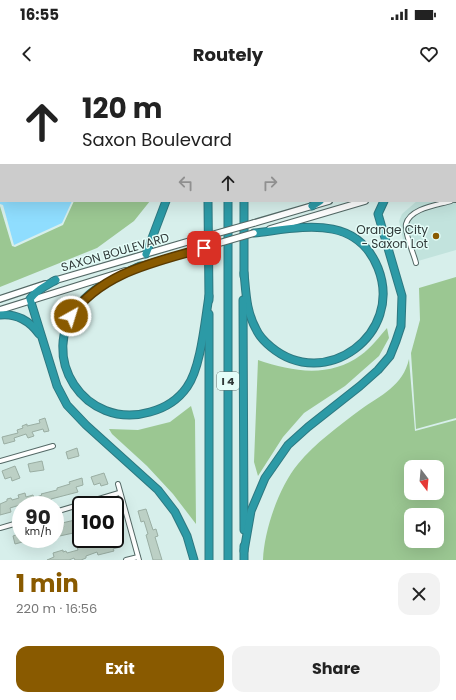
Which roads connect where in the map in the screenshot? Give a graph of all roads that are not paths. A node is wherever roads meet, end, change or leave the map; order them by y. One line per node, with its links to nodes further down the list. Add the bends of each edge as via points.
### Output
1 (166, 202): 12 (highway)
2 (208, 202): 17 (highway, I 4)
3 (228, 202): 35 (highway, I 4)
4 (244, 202): 15 (highway)
5 (318, 202): 10 (highway)
6 (326, 202): 10 (main road, SAXON BOULEVARD)
7 (362, 202): 11 (main road, SAXON BOULEVARD)
8 (384, 202): 30 (highway, via 378,214 402,296 401,326 390,356 360,386 288,445 265,478 251,511)
9 (448, 202): 13 (street, via 414,213 409,218 406,225)
10 (312, 206): 12 (main road, SAXON BOULEVARD, bridge)
11 (254, 233): 14 (main road, SAXON BOULEVARD, bridge); 15 (highway, via 323,227 342,231 352,237 370,254 379,271 384,287 381,313 370,335 348,354 331,361 311,363 292,359 272,347 256,329 246,302)
12 (146, 254): 16 (main road, SAXON BOULEVARD)
13 (416, 263)
14 (140, 266): 17 (highway, via 100,287 79,304 71,316 64,337 62,349 71,380 89,402 102,410 122,416 143,414 161,409 178,398 188,386 196,368); 19 (main road, SAXON BOULEVARD)
15 (244, 273): 30 (highway)
16 (56, 280): 18 (main road, SAXON BOULEVARD); 19 (highway, via 33,294)
17 (209, 296): 34 (highway, I 4)
18 (0, 299)
19 (30, 299): 20 (main road, SAXON BOULEVARD); 22 (highway)
20 (0, 310)
21 (0, 315): 22 (highway, via 21,318)
22 (42, 337): 33 (highway, via 57,386 66,405 158,490 175,512)
23 (53, 446): 24 (street)
24 (0, 461)
25 (118, 484): 26 (street)
26 (119, 493): 27 (street); 31 (street)
27 (64, 509)
28 (12, 525): 29 (street)
29 (0, 528)
30 (244, 550): 36 (highway)
31 (138, 558): 32 (street)
32 (126, 560)
33 (194, 560)
34 (208, 560)
35 (228, 560)
36 (244, 560)

